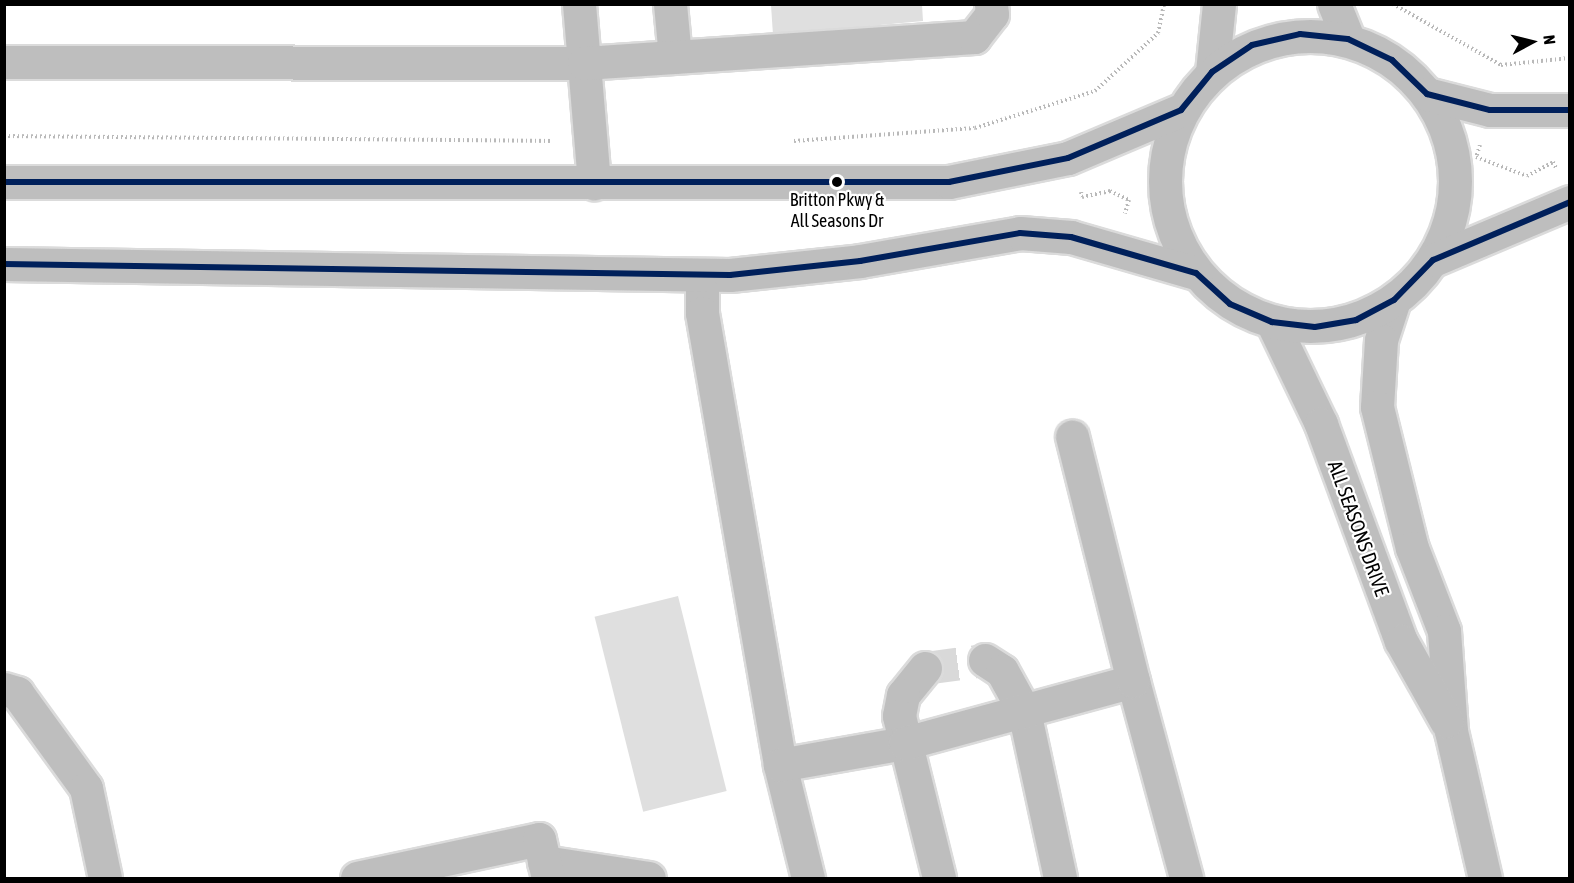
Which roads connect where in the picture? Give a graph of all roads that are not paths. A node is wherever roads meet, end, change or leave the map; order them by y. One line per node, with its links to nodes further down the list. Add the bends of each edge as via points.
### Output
1 (579, 4): 9 (main road)
2 (670, 4): 7 (main road)
3 (991, 4): 7 (main road, via 992,14 974,37)
4 (1219, 4): 10 (main road)
5 (1334, 4): 6 (main road)
6 (1348, 39): 10 (main road, via 1300,34 1252,45); 11 (main road, via 1392,60)
7 (675, 57): 9 (main road)
8 (4, 62): 9 (main road)
9 (584, 63): 15 (main road)
10 (1212, 72): 12 (main road)
11 (1427, 94): 13 (main road, via 1490,110); 17 (main road, via 1455,158 1450,217)
12 (1181, 110): 15 (main road, via 1068,158 949,182); 19 (main road, via 1167,150 1164,194 1174,235)
13 (1569, 110)
14 (4, 182): 15 (main road)
15 (594, 183)
16 (1565, 191): 17 (main road)
17 (1433, 260): 21 (main road)
18 (4, 264): 20 (main road)
19 (1196, 273): 20 (main road, via 1071,237 1020,233 860,261); 22 (main road, via 1230,304)
20 (702, 276): 31 (main road, via 702,313)
21 (1394, 300): 22 (main road, via 1356,320 1314,327); 29 (main road, ALL SEASONS DRIVE, via 1381,339 1377,406 1412,548 1444,631)
22 (1272, 322): 29 (main road, ALL SEASONS DRIVE, via 1321,424 1401,641)
23 (1072, 437): 26 (main road)
24 (985, 660): 28 (main road, via 1002,670)
25 (925, 668): 30 (main road, via 903,695 899,716)
26 (1133, 681): 28 (main road); 39 (main road)
27 (4, 689): 33 (main road, via 17,693 86,788)
28 (1024, 711): 30 (main road); 38 (main road)
29 (1451, 731): 40 (main road, ALL SEASONS DRIVE)
30 (905, 743): 31 (main road); 37 (main road)
31 (780, 765): 36 (main road)
32 (546, 870): 34 (main road, via 539,839); 35 (main road)
33 (105, 879)
34 (357, 879)
35 (650, 879)
36 (808, 879)
37 (939, 879)
38 (1060, 879)
39 (1186, 879)
40 (1485, 879)

